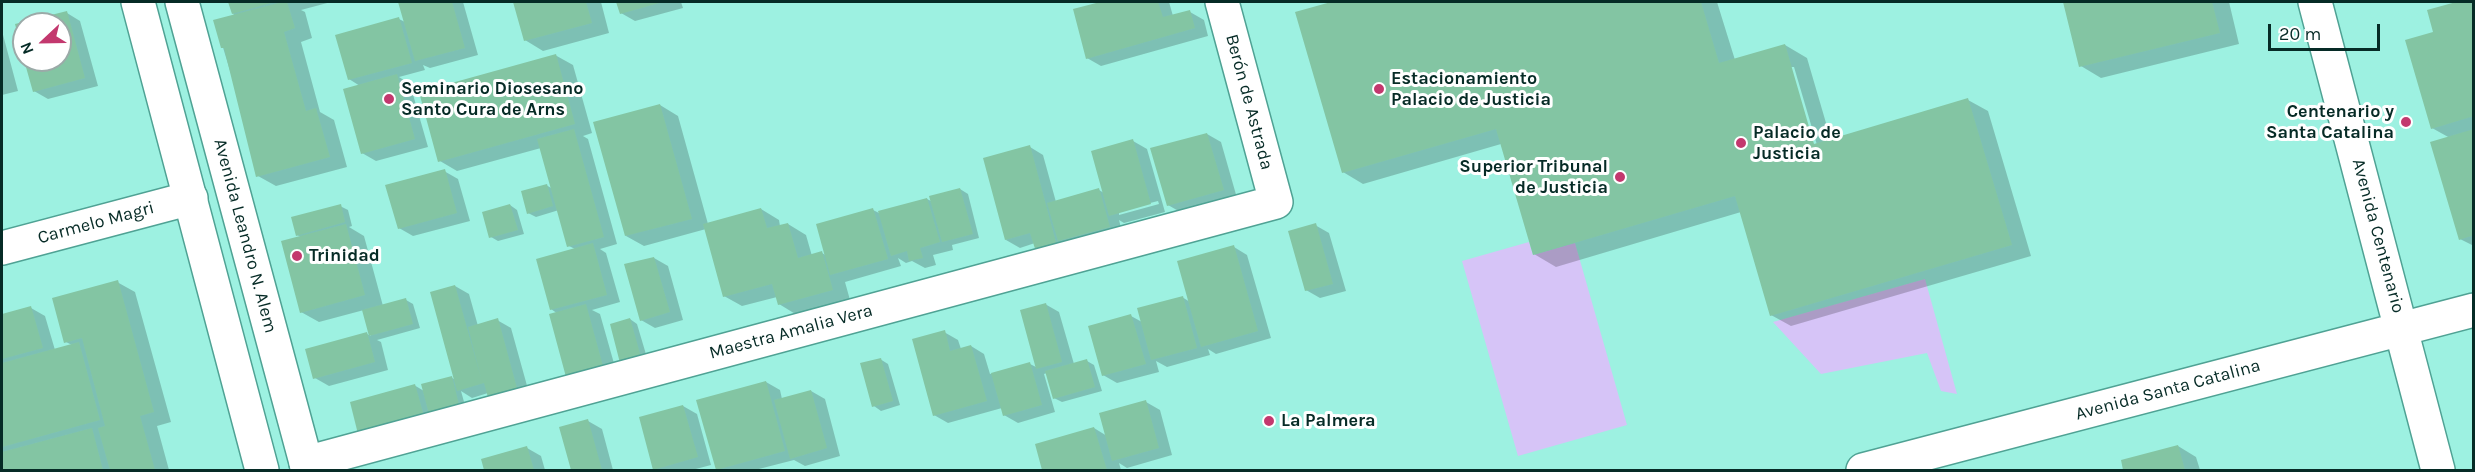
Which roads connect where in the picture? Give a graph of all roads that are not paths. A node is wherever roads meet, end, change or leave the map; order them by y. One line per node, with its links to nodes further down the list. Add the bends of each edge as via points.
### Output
1 (138, 2): 5 (main road)
2 (182, 2): 10 (main road, Avenida Leandro N. Alem)
3 (1222, 2): 6 (main road, Berón de Astrada)
4 (2315, 2): 9 (main road, Avenida Centenario)
5 (191, 198): 7 (main road, Carmelo Magri); 11 (main road)
6 (1276, 202): 10 (main road, Maestra Amalia Vera)
7 (2, 248)
8 (2474, 310): 9 (main road, Avenida Santa Catalina)
9 (2403, 328): 12 (main road, Avenida Santa Catalina); 13 (main road, Avenida Centenario)
10 (307, 467)
11 (262, 471)
12 (1863, 471)
13 (2438, 471)

